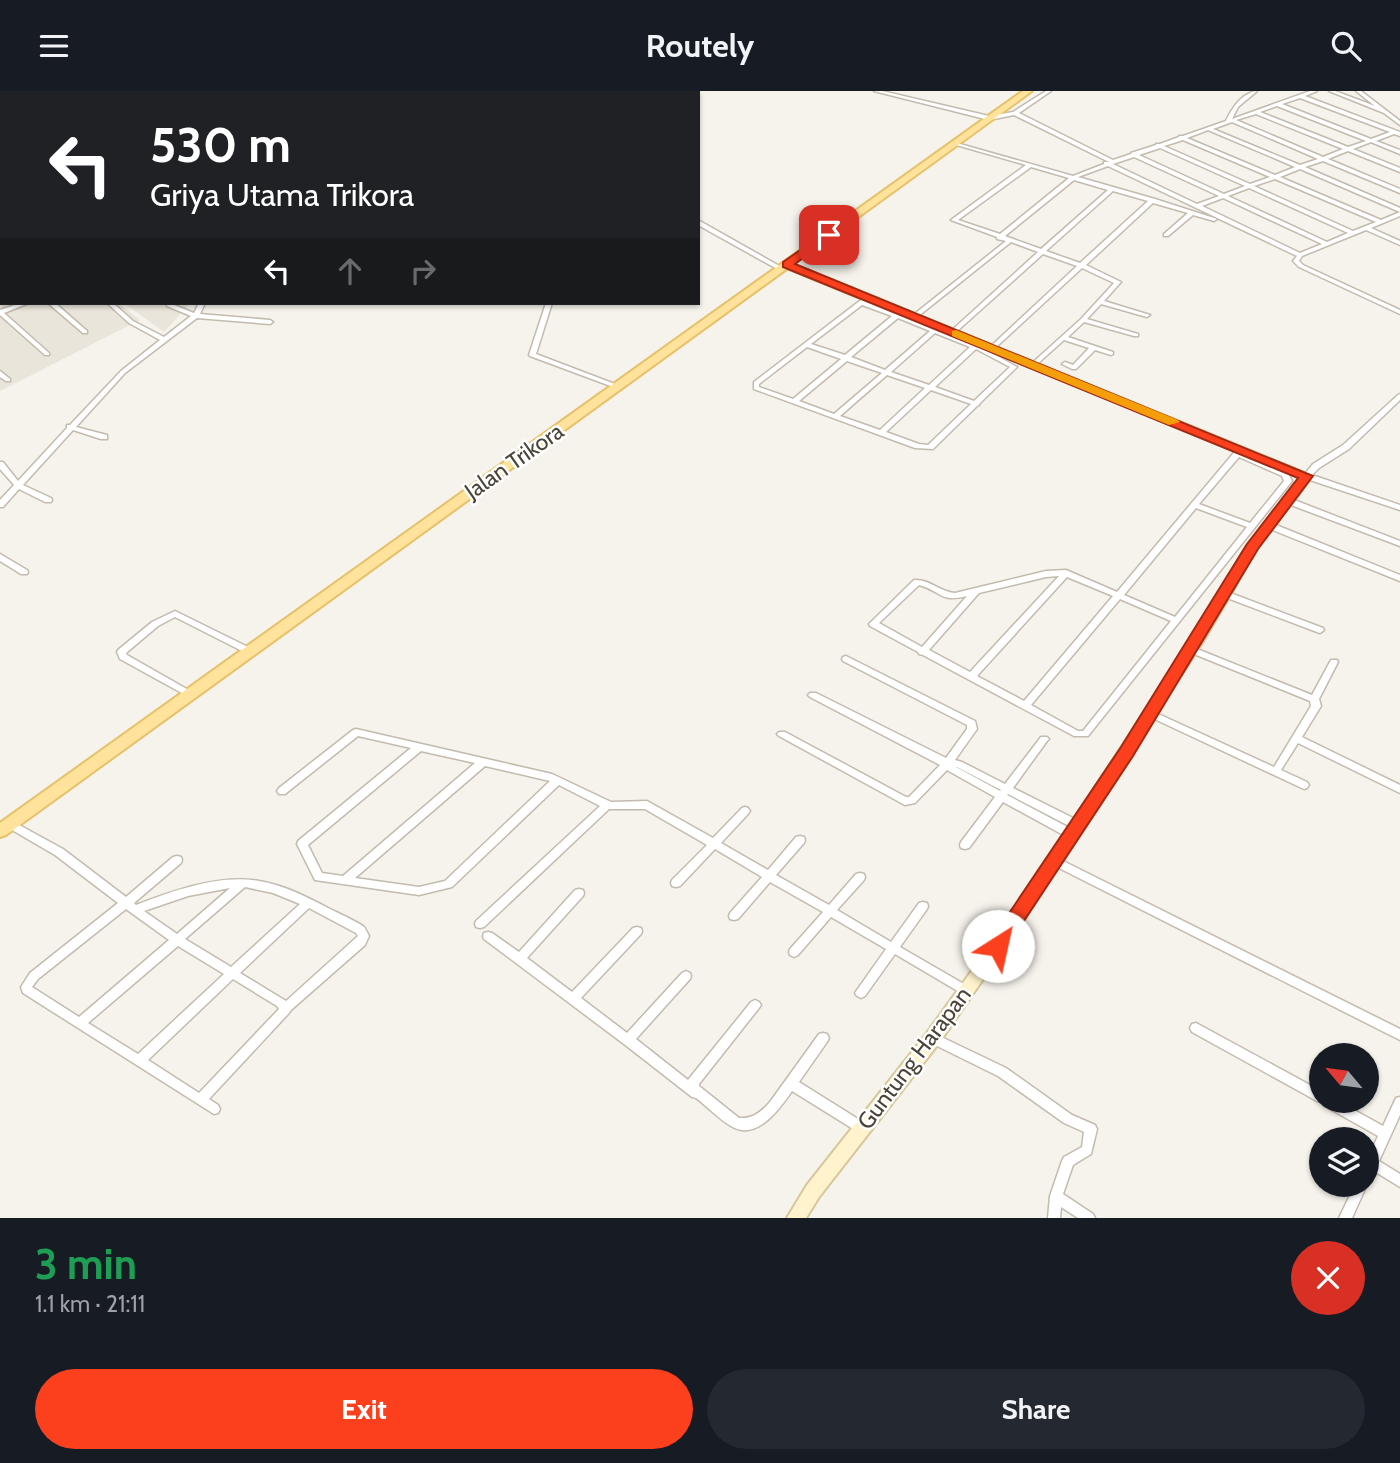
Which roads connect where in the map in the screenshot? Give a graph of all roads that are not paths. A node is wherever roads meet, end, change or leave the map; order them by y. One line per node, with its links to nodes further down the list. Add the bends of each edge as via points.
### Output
1 (876, 91): 13 (street)
2 (1028, 91): 13 (main road, Jalan Trikora)
3 (1049, 91): 12 (street)
4 (1255, 91): 14 (street, via 1236,106)
5 (1315, 91): 8 (street)
6 (1331, 91): 11 (street)
7 (1358, 91): 11 (street)
8 (1300, 96): 9 (street); 17 (street)
9 (1277, 104): 10 (street); 19 (street)
10 (1255, 111): 14 (street); 22 (street)
11 (1385, 112): 15 (street)
12 (1015, 113): 13 (street); 26 (street)
13 (989, 118): 20 (main road, Jalan Trikora)
14 (1229, 120): 16 (street); 25 (street)
15 (1400, 123)
16 (1207, 128): 18 (street); 28 (street)
17 (1397, 133): 19 (street)
18 (1181, 137): 21 (street); 31 (street)
19 (1371, 141): 22 (street); 23 (street)
20 (957, 142): 27 (street); 30 (street); 53 (main road, Jalan Trikora)
21 (1158, 145): 24 (street); 32 (street)
22 (1349, 149): 25 (street); 29 (street)
23 (1400, 152)
24 (1133, 154): 26 (street); 35 (street)
25 (1325, 159): 28 (street); 34 (street)
26 (1108, 162): 30 (street); 37 (street)
27 (1030, 165): 30 (street); 46 (street, via 954,221)
28 (1301, 168): 31 (street); 38 (street)
29 (1400, 170)
30 (1075, 176): 33 (street); 39 (street); 46 (street)
31 (1277, 177): 32 (street); 40 (street)
32 (1252, 187): 35 (street); 44 (street)
33 (1113, 188): 36 (street); 50 (street)
34 (1400, 191)
35 (1226, 197): 37 (street); 49 (street)
36 (1153, 200): 37 (street); 52 (street)
37 (1195, 209): 39 (street); 42 (street); 45 (street)
38 (1399, 215): 40 (street)
39 (1230, 221): 42 (street)
40 (1380, 222): 43 (street)
41 (700, 223): 53 (street)
42 (1245, 228): 51 (street)
43 (1366, 228): 44 (street); 48 (street)
44 (1353, 233): 49 (street)
45 (1167, 235)
46 (999, 238): 47 (street)
47 (1009, 241): 50 (street); 66 (street)
48 (1400, 243)
49 (1327, 244): 51 (street)
50 (1043, 252): 52 (street); 71 (street)
51 (1300, 255): 62 (street, via 1296,261 1301,266)
52 (1082, 266): 54 (street, via 1118,282); 78 (street)
53 (784, 267): 66 (street); 87 (main road, Jalan Trikora)
54 (1101, 302): 64 (street); 67 (street)
55 (20, 305): 61 (street)
56 (53, 305): 70 (street)
57 (112, 305): 74 (street, via 131,322)
58 (170, 305): 65 (street)
59 (201, 305): 65 (street)
60 (548, 305): 87 (street, via 532,355)
61 (0, 312): 80 (street)
62 (1400, 312)
63 (899, 314): 69 (street); 75 (street, via 861,302); 81 (street)
64 (1147, 315)
65 (196, 316): 68 (street); 74 (street)
66 (914, 317): 69 (street)
67 (1083, 320): 72 (street); 73 (street)
68 (270, 322)
69 (937, 328): 71 (street); 76 (street); 84 (street)
70 (85, 332)
71 (953, 332): 78 (street)
72 (1136, 335)
73 (1063, 338): 77 (street); 83 (street)
74 (164, 340): 93 (street, via 123,372)
75 (806, 344): 81 (street); 90 (street, via 755,385)
76 (975, 346): 88 (street); 91 (street, via 1014,367)
77 (1094, 347): 79 (street); 82 (street, via 1074,368)
78 (992, 348): 83 (street)
79 (1111, 353)
80 (47, 354)
81 (846, 358): 84 (street); 90 (street)
82 (1065, 364)
83 (1032, 365): 96 (street)
84 (886, 372): 88 (street); 92 (street)
85 (0, 373): 86 (street)
86 (8, 380)
87 (618, 387): 117 (main road, Jalan Trikora)
88 (930, 388): 91 (street); 94 (street)
89 (1400, 396): 98 (street)
90 (793, 402): 92 (street)
91 (977, 404): 94 (street, via 930,447)
92 (836, 416): 94 (street)
93 (70, 427): 95 (street); 99 (street)
94 (883, 431)
95 (104, 437)
96 (1240, 452): 98 (street); 103 (street); 106 (street, via 1289,478)
97 (0, 464): 99 (street)
98 (1307, 476): 100 (street, Guntung Harapan); 104 (street)
99 (18, 485): 101 (street); 102 (street)
100 (1286, 500): 105 (street, Guntung Harapan); 107 (street)
101 (48, 501)
102 (0, 505)
103 (1195, 505): 106 (street); 114 (street)
104 (1400, 508)
105 (1268, 525): 111 (street); 113 (street, Guntung Harapan)
106 (1250, 526): 115 (street)
107 (1400, 544)
108 (0, 557): 109 (street)
109 (24, 572)
110 (1066, 573): 112 (street); 114 (street); 122 (street)
111 (1400, 578)
112 (976, 591): 119 (street); 119 (street, via 946,596 917,582 875,620 874,627)
113 (1225, 594): 116 (street); 118 (street, Guntung Harapan)
114 (1119, 595): 115 (street); 126 (street)
115 (1175, 620): 126 (street, via 1087,733 1077,734)
116 (1320, 630)
117 (249, 650): 123 (main road, Jalan Trikora); 123 (street, via 175,614 121,652)
118 (1192, 650): 125 (street); 127 (street, Guntung Harapan)
119 (922, 652): 122 (street)
120 (846, 659): 133 (street, via 972,723)
121 (1334, 662): 125 (street)
122 (971, 677): 126 (street)
123 (189, 694): 142 (main road, Jalan Trikora)
124 (813, 695): 133 (street)
125 (1314, 699): 130 (street, via 1316,706)
126 (1025, 706)
127 (1151, 714): 134 (street); 143 (street, Guntung Harapan)
128 (782, 734): 133 (street, via 905,801 912,800)
129 (1044, 739): 139 (street)
130 (1298, 739): 134 (street); 137 (street)
131 (419, 747): 132 (street); 138 (street, via 356,732); 151 (street, via 302,844 319,877)
132 (482, 762): 135 (street); 151 (street)
133 (945, 762): 139 (street)
134 (1276, 771): 136 (street)
135 (557, 781): 140 (street); 151 (street, via 448,884 419,891)
136 (1304, 785)
137 (1400, 789)
138 (282, 791)
139 (1005, 793): 143 (street); 146 (street)
140 (607, 805): 145 (street, via 647,805); 160 (street)
141 (746, 811): 145 (street)
142 (5, 827): 157 (street, via 59,852)
143 (1074, 830): 148 (street, Guntung Harapan)
144 (800, 840): 149 (street)
145 (716, 845): 149 (street); 153 (street)
146 (965, 845)
147 (177, 860): 157 (street)
148 (1052, 860): 169 (street, Guntung Harapan); 176 (street)
149 (768, 875): 158 (street); 159 (street)
150 (860, 877): 158 (street)
151 (346, 879)
152 (243, 883): 155 (street); 157 (street); 163 (street)
153 (676, 883)
154 (579, 893): 166 (street)
155 (307, 903): 167 (street); 173 (street, via 364,936)
156 (923, 906): 164 (street)
157 (130, 907): 163 (street); 174 (street, via 34,976 26,987)
158 (829, 912): 164 (street); 165 (street)
159 (734, 916)
160 (480, 924)
161 (637, 931): 171 (street)
162 (488, 936): 166 (street)
163 (176, 939): 167 (street); 174 (street)
164 (890, 948): 169 (street); 170 (street)
165 (794, 952)
166 (520, 958): 171 (street)
167 (231, 972): 173 (street); 180 (street)
168 (686, 976): 179 (street)
169 (965, 991): 178 (street, Guntung Harapan)
170 (861, 993)
171 (573, 999): 179 (street)
172 (755, 1005): 183 (street, via 693,1083)
173 (285, 1007): 184 (street, via 268,1031)
174 (81, 1021): 180 (street)
175 (1196, 1028): 182 (street)
176 (1400, 1035)
177 (823, 1038): 181 (street)
178 (933, 1038): 188 (street, Guntung Harapan); 193 (street, via 1002,1072 1068,1119 1091,1129 1089,1146 1068,1161)
179 (628, 1040): 183 (street)
180 (139, 1061): 184 (street)
181 (791, 1084): 183 (street, via 753,1124 736,1123); 188 (street)
182 (1309, 1090)
183 (697, 1094)
184 (200, 1100): 186 (street)
185 (1400, 1101): 189 (street)
186 (214, 1109)
187 (1349, 1113): 189 (street)
188 (863, 1128): 195 (street, Guntung Harapan)
189 (1385, 1133): 190 (street)
190 (1379, 1146)
191 (1379, 1172): 192 (street)
192 (1400, 1181)
193 (1056, 1196): 196 (street); 197 (street)
194 (1355, 1197): 198 (street)
195 (796, 1218)
196 (1054, 1218)
197 (1089, 1218)
198 (1345, 1218)

